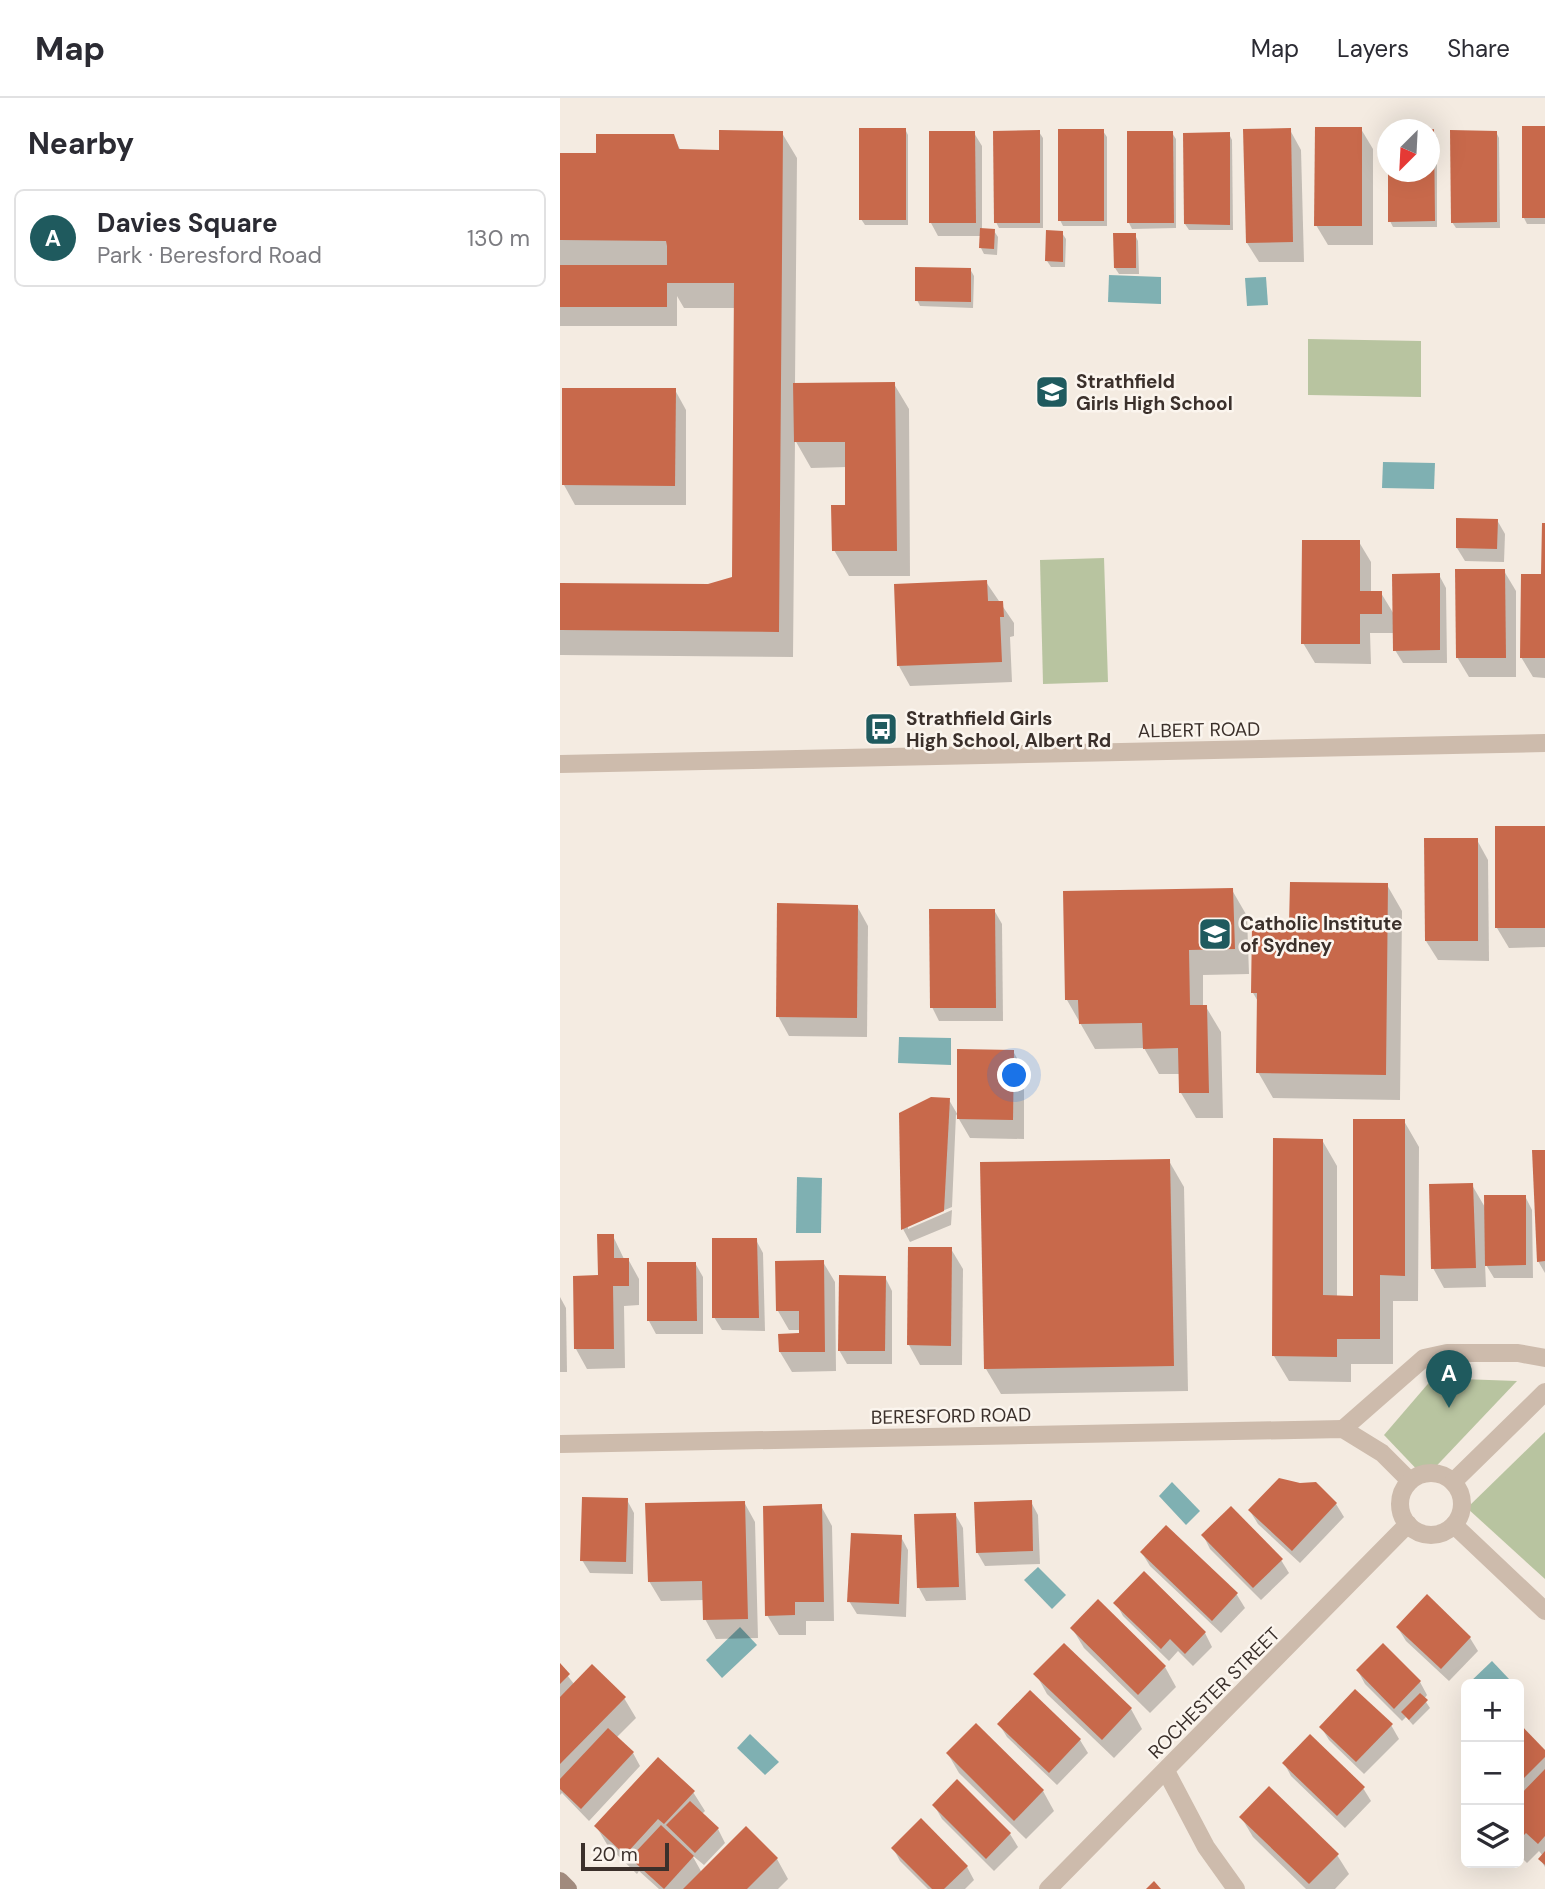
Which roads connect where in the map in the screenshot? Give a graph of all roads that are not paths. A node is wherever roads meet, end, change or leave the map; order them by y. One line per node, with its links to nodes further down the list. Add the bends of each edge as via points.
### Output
1 (1545, 743): 2 (street, ALBERT ROAD)
2 (560, 764)
3 (1545, 1358): 5 (street, via 1518,1353 1447,1353 1424,1358)
4 (1545, 1392): 8 (street)
5 (1343, 1429): 6 (street, BERESFORD ROAD); 7 (street, via 1382,1453)
6 (560, 1444)
7 (1410, 1481): 8 (street, via 1429,1473); 9 (street, via 1401,1500)
8 (1453, 1482): 10 (street, via 1462,1506)
9 (1408, 1524): 10 (street, via 1431,1535); 12 (street, ROCHESTER STREET)
10 (1454, 1525): 11 (street)
11 (1545, 1611)
12 (1166, 1771): 15 (street, ROCHESTER STREET); 16 (street, via 1206,1847)
13 (560, 1881): 14 (main road)
14 (568, 1889)
15 (1048, 1889)
16 (1236, 1889)

